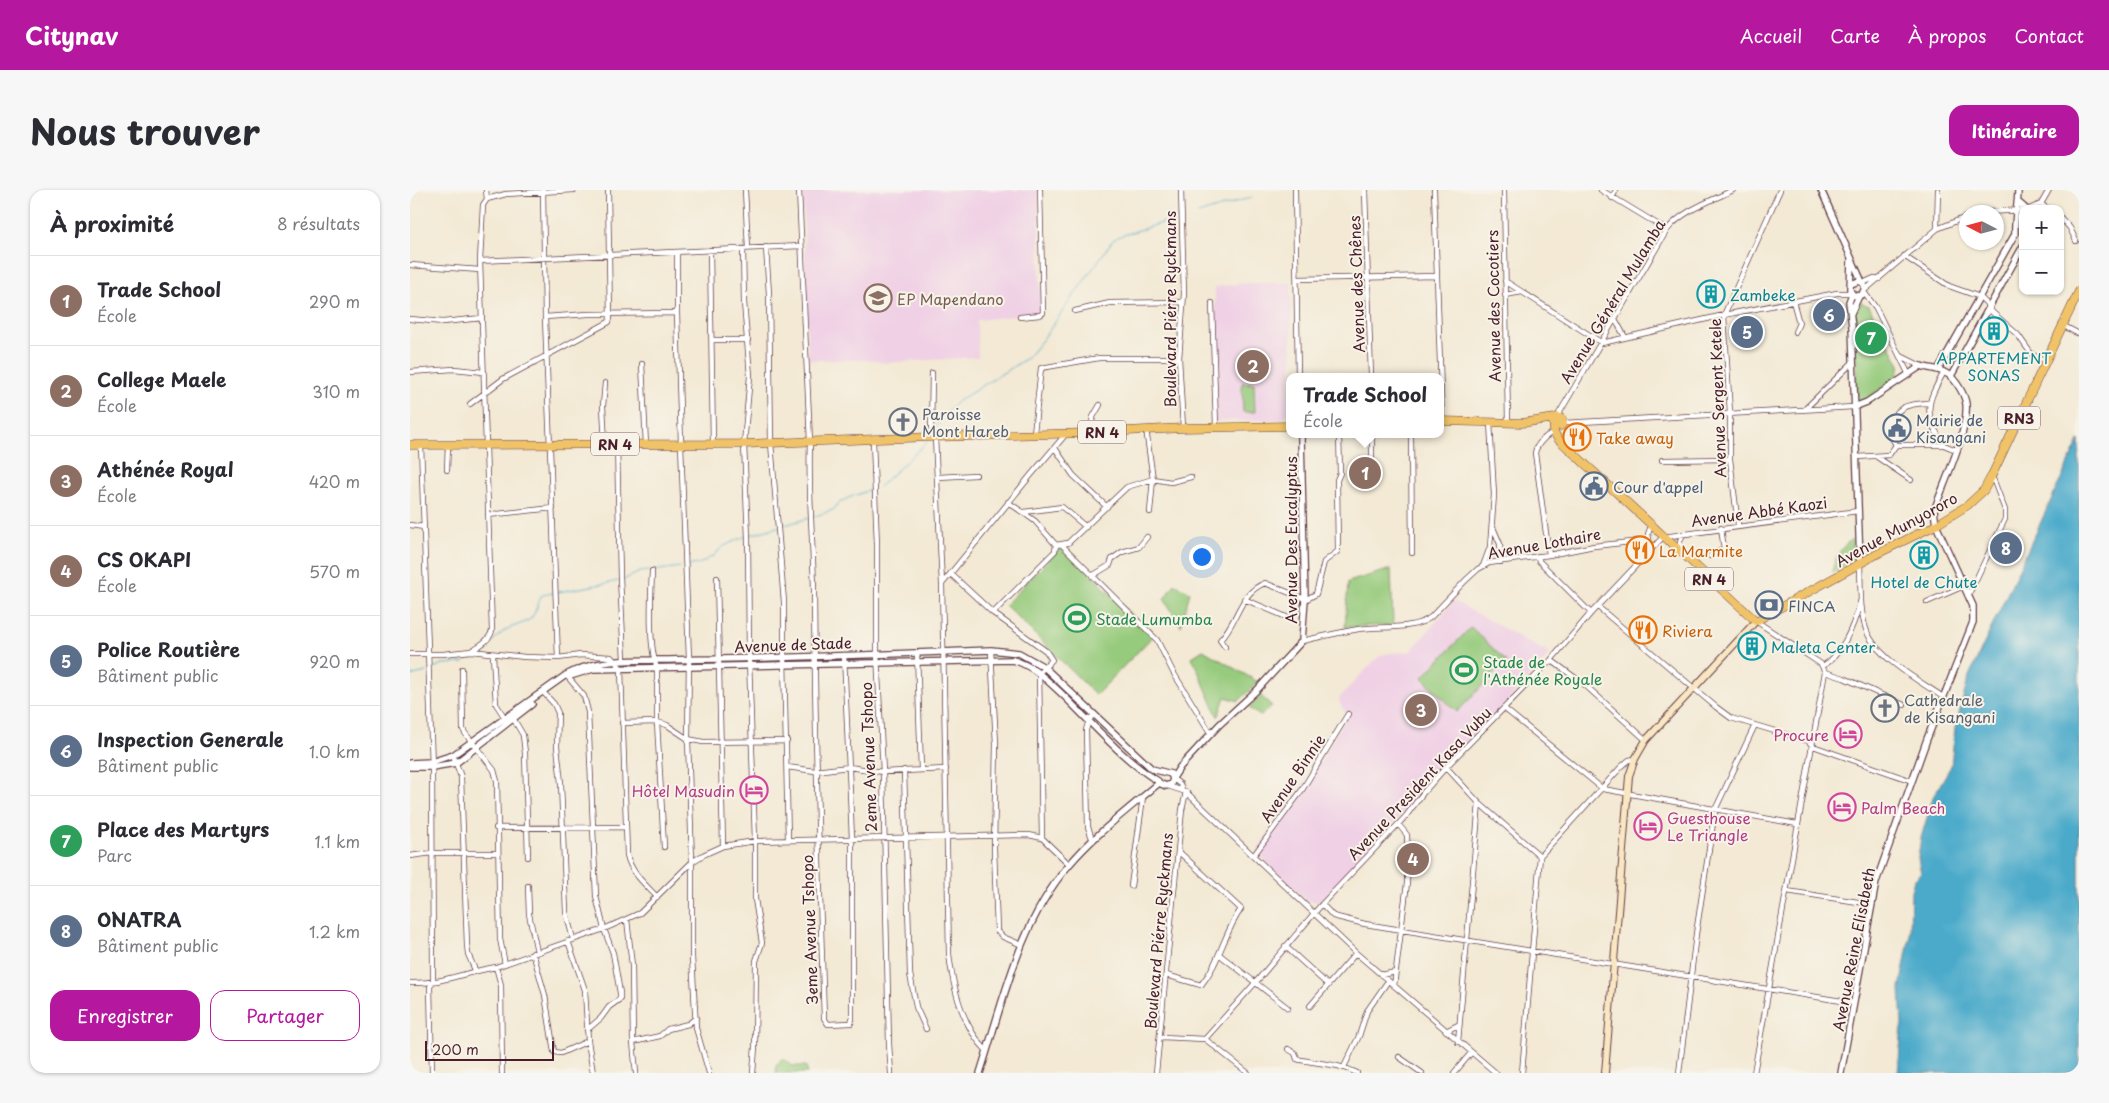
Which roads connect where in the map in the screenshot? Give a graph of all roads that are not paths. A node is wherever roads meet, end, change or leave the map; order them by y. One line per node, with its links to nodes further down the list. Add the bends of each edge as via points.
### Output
1 (486, 190): 22 (street)
2 (574, 190): 20 (street)
3 (608, 190): 43 (street)
4 (745, 190): 38 (street)
5 (800, 190): 37 (street, 3eme Avenue Tshopo)
6 (1040, 190): 72 (street, via 1043,313)
7 (1181, 190): 63 (street, Boulevard Piérre Ryckmans)
8 (1295, 190): 52 (street)
9 (1366, 190): 51 (street, Avenue des Chênes)
10 (1434, 190): 50 (street)
11 (1504, 190): 54 (street, Avenue des Cocotiers)
12 (1601, 190): 21 (street)
13 (1616, 190): 21 (street)
14 (1733, 190): 33 (street, Avenue Général Mulamba, via 1674,221)
15 (1780, 190): 69 (street, Avenue Sergent Ketele)
16 (1821, 190): 44 (street)
17 (1938, 190): 32 (street)
18 (2018, 190): 23 (street)
19 (2049, 190): 24 (street)
20 (543, 191): 22 (street); 46 (street)
21 (1612, 198): 33 (street)
22 (487, 199): 47 (street, via 483,205)
23 (2018, 202): 25 (street); 29 (street)
24 (2041, 204): 26 (street)
25 (2021, 205)
26 (2038, 205)
27 (2019, 210): 29 (street)
28 (2004, 211): 29 (street)
29 (2015, 211): 34 (street)
30 (1959, 220): 32 (street)
31 (2064, 221): 36 (street)
32 (1937, 229): 45 (street)
33 (1667, 230): 75 (street, Avenue Général Mulamba)
34 (2015, 234): 35 (street); 61 (street)
35 (2019, 235)
36 (2076, 241)
37 (801, 246): 39 (street); 124 (street, 3eme Avenue Tshopo)
38 (746, 248): 39 (street); 40 (street); 81 (street, via 744,302)
39 (766, 248): 125 (street)
40 (710, 250): 42 (street); 80 (street)
41 (2021, 250): 65 (street)
42 (678, 252): 43 (street); 67 (street)
43 (609, 255): 46 (street); 68 (street)
44 (1850, 256): 55 (street); 56 (street)
45 (1904, 256): 53 (street); 61 (street, via 1950,286)
46 (544, 258): 47 (street); 71 (street)
47 (480, 261): 49 (street)
48 (410, 265): 49 (street)
49 (480, 270): 73 (street)
50 (1436, 276): 51 (street); 97 (street)
51 (1368, 278): 52 (street); 96 (street, Avenue des Chênes)
52 (1297, 279): 95 (street)
53 (1879, 279): 55 (street); 59 (street)
54 (1505, 281): 58 (street); 60 (street, Avenue des Cocotiers)
55 (1863, 282): 56 (street, via 1854,281); 59 (street)
56 (1851, 289): 59 (street); 62 (street); 70 (street)
57 (2079, 291): 76 (highway, Avenue Munyororo / RN3)
58 (1522, 292): 60 (street); 82 (street)
59 (1863, 293): 70 (street); 84 (street, via 1872,303)
60 (1505, 295): 109 (street, Avenue des Cocotiers)
61 (1980, 297): 65 (street); 90 (street)
62 (1793, 301): 69 (street); 77 (street, via 1799,323)
63 (1183, 302): 66 (street, via 1110,303); 85 (street, Boulevard Piérre Ryckmans)
64 (1212, 303): 111 (street)
65 (1989, 306): 86 (street, via 2018,335 2032,355); 98 (street)
66 (1075, 311)
67 (677, 313): 68 (street); 129 (street)
68 (610, 314): 71 (street); 83 (street, via 609,322)
69 (1724, 315): 79 (street); 106 (street, Avenue Sergent Ketele)
70 (1850, 315): 87 (street)
71 (545, 317): 83 (street)
72 (1020, 317)
73 (482, 318): 74 (street, via 443,322); 92 (street)
74 (410, 319)
75 (1615, 319): 79 (street); 82 (street, Avenue Général Mulamba)
76 (2062, 326): 78 (street); 86 (highway, Avenue Munyororo / RN3)
77 (1795, 332)
78 (2079, 334)
79 (1625, 337): 82 (street)
80 (712, 340): 81 (street); 130 (street)
81 (748, 340): 131 (street, via 750,376)
82 (1602, 343): 110 (street, Avenue Général Mulamba, via 1567,400)
83 (548, 356): 100 (street, via 503,379); 135 (street)
84 (1901, 356): 89 (street); 93 (street)
85 (1179, 358): 113 (street, Boulevard Piérre Ryckmans); 116 (street, via 1098,358 1041,368)
86 (2045, 360): 147 (highway, Avenue Munyororo / RN3)
87 (1852, 363): 104 (street); 105 (street)
88 (642, 364): 136 (street)
89 (1920, 366): 90 (street); 93 (street)
90 (1941, 370): 98 (street); 101 (street)
91 (410, 372): 92 (street, via 454,369)
92 (484, 372): 100 (street)
93 (1908, 372): 104 (street, via 1867,402)
94 (932, 373): 118 (street)
95 (1298, 373)
96 (1371, 373)
97 (1439, 373)
98 (1951, 376): 140 (street, via 1966,403 1965,421)
99 (605, 383): 127 (street)
100 (485, 393): 102 (street); 134 (street)
101 (1928, 403): 137 (street, via 1897,410 1887,429); 138 (street, via 1936,433)
102 (470, 404)
103 (1100, 405): 115 (street, via 1093,417)
104 (1854, 407): 105 (street); 141 (street)
105 (1805, 409): 106 (street)
106 (1730, 412): 110 (street); 143 (street, Avenue Sergent Ketele)
107 (1444, 421): 108 (highway)
108 (1490, 422): 109 (highway); 160 (street, via 1494,496)
109 (1508, 422): 110 (highway)
110 (1557, 423): 163 (highway, RN 4, via 1558,439); 177 (street, via 1535,453)
111 (1216, 426): 112 (highway, RN 4); 113 (highway, RN 4)
112 (1286, 426)
113 (1183, 428): 114 (highway, RN 4)
114 (1146, 429): 115 (highway, RN 4); 150 (street)
115 (1090, 433): 117 (highway, RN 4)
116 (1034, 434): 117 (highway, RN 4); 118 (highway, RN 4)
117 (1066, 434): 139 (street)
118 (933, 436): 123 (highway, RN 4); 148 (street)
119 (1301, 438): 192 (street, Avenue Des Eucalyptus)
120 (1339, 438): 192 (street, via 1338,551 1326,558 1316,594)
121 (1372, 438): 151 (street)
122 (1411, 438): 175 (street)
123 (873, 440): 124 (highway, RN 4); 207 (street, 2eme Avenue Tshopo)
124 (810, 442): 125 (highway, RN 4); 210 (street, 3eme Avenue Tshopo)
125 (771, 443): 131 (highway, RN 4); 211 (street, via 784,602)
126 (421, 444): 132 (highway, RN 4); 133 (highway, RN 4); 165 (street)
127 (605, 444): 128 (highway, RN 4); 135 (highway, RN 4)
128 (617, 444): 136 (highway, RN 4); 217 (street)
129 (681, 444): 130 (highway, RN 4); 136 (highway, RN 4); 214 (street)
130 (714, 444): 131 (highway, RN 4)
131 (744, 444): 213 (street)
132 (410, 445)
133 (448, 445): 134 (highway, RN 4); 145 (street)
134 (486, 445): 135 (highway, RN 4); 159 (street)
135 (550, 445): 155 (street)
136 (646, 445)
137 (1896, 445): 138 (street); 142 (street, via 1889,455)
138 (1944, 445): 140 (street)
139 (1055, 448): 153 (street); 154 (street, via 1072,475)
140 (1956, 450): 162 (street, via 1934,511)
141 (1857, 457): 142 (street); 156 (street)
142 (1876, 457): 152 (street)
143 (1730, 459): 144 (street); 164 (street, Avenue Sergent Ketele)
144 (1662, 460)
145 (447, 470)
146 (976, 475): 148 (street)
147 (1992, 475): 162 (highway, Avenue Munyororo / RN3, via 1977,498); 190 (street, via 2005,518)
148 (938, 477): 187 (street)
149 (1191, 477): 150 (street, via 1171,482)
150 (1153, 479): 154 (street, via 1128,487); 158 (street)
151 (1372, 479)
152 (1911, 480)
153 (1008, 502): 157 (street); 184 (street)
154 (1107, 506): 166 (street)
155 (553, 508): 159 (street); 212 (street)
156 (1858, 511): 164 (street, Avenue Abbé Kaozi); 181 (street)
157 (1024, 512): 166 (street, via 1062,507); 172 (street)
158 (1150, 512)
159 (488, 515): 202 (street, via 492,631)
160 (1491, 524): 180 (street, via 1500,544); 182 (street, via 1490,547)
161 (410, 525): 165 (street)
162 (1936, 525): 181 (highway, Avenue Munyororo / RN3); 188 (street, Avenue Reine Elisabeth)
163 (1651, 526): 170 (highway, RN 4); 171 (street)
164 (1738, 526): 167 (street, Avenue Abbé Kaozi)
165 (424, 527): 206 (street)
166 (1086, 527): 173 (street)
167 (1721, 528): 168 (street, Avenue Abbé Kaozi); 179 (street, via 1724,549)
168 (1683, 534): 170 (street, Avenue Abbé Kaozi); 176 (street)
169 (1147, 537): 185 (street, via 1138,547 1122,552 1112,559 1110,565)
170 (1663, 537): 174 (street, Avenue President Kasa Vubu); 176 (highway, RN 4)
171 (1649, 540): 174 (street); 177 (street, Avenue Lothaire)
172 (1056, 545): 173 (street); 195 (street, via 1055,551)
173 (1062, 545): 185 (street)
174 (1651, 548): 194 (street, Avenue President Kasa Vubu)
175 (1412, 553)
176 (1681, 553): 198 (highway, RN 4)
177 (1549, 555): 178 (street, Avenue Lothaire)
178 (1538, 556): 180 (street, Avenue Lothaire); 196 (street)
179 (1710, 556)
180 (1501, 562): 182 (street, Avenue Lothaire)
181 (1860, 564): 189 (street); 198 (highway, Avenue Munyororo / RN3)
182 (1483, 566): 199 (street, Avenue Lothaire, via 1424,622 1360,629)
183 (652, 571): 218 (street)
184 (952, 574): 187 (street); 195 (street)
185 (1092, 576): 251 (street, via 1157,640)
186 (717, 578): 215 (street)
187 (942, 584): 203 (street)
188 (1964, 586): 190 (street, Avenue Reine Elisabeth); 193 (street)
189 (1862, 594): 230 (street, via 1848,638); 240 (street, via 1866,630 1876,646 1885,656)
190 (1968, 596): 240 (street, Avenue Reine Elisabeth, via 1973,606 1973,622)
191 (1244, 599): 192 (street, via 1265,583); 197 (street); 200 (street, via 1232,625 1220,640)
192 (1305, 600): 199 (street, Avenue Des Eucalyptus)
193 (1927, 602)
194 (1598, 607): 196 (street, Avenue President Kasa Vubu); 238 (street)
195 (993, 613): 231 (street, via 1046,651 1052,660)
196 (1592, 613): 220 (street, Avenue President Kasa Vubu)
197 (1291, 619)
198 (1756, 622): 230 (street); 238 (main road)
199 (1302, 641): 251 (street)
200 (1225, 647)
201 (991, 650): 203 (street, Avenue de Stade); 216 (street); 231 (street, Avenue de Stade, via 1019,654)
202 (471, 651): 206 (street); 208 (street)
203 (942, 652): 204 (street, Avenue de Stade); 219 (street)
204 (917, 653): 207 (street, Avenue de Stade); 222 (street)
205 (410, 654): 206 (street)
206 (427, 654): 265 (street)
207 (877, 654): 209 (street, Avenue de Stade); 223 (street, 2eme Avenue Tshopo)
208 (493, 655): 212 (street); 245 (street, via 496,704)
209 (844, 655): 210 (street, Avenue de Stade); 225 (street, 3eme Avenue Tshopo)
210 (814, 656): 211 (street, Avenue de Stade); 224 (street, 3eme Avenue Tshopo)
211 (784, 657): 213 (street, Avenue de Stade); 226 (street)
212 (558, 658): 221 (street, via 603,656)
213 (749, 658): 215 (street, Avenue de Stade); 229 (street)
214 (689, 659): 215 (street, Avenue de Stade); 218 (street, Avenue de Stade); 227 (street)
215 (720, 659): 228 (street)
216 (991, 659): 219 (street); 236 (street, via 1013,660); 294 (street, via 996,744)
217 (624, 660): 218 (street, Avenue de Stade); 221 (street, Avenue de Stade)
218 (654, 660): 233 (street)
219 (942, 660): 222 (street); 271 (street)
220 (1551, 660): 242 (street, Avenue President Kasa Vubu); 253 (street, via 1585,685)
221 (615, 661): 232 (street); 237 (street, Avenue de Stade, via 579,668)
222 (917, 661): 223 (street); 273 (street)
223 (877, 662): 225 (street); 275 (street, 2eme Avenue Tshopo)
224 (814, 664): 225 (street); 226 (street); 274 (street, 3eme Avenue Tshopo)
225 (845, 664): 268 (street, 3eme Avenue Tshopo)
226 (784, 665): 229 (street); 254 (street)
227 (689, 666): 228 (street); 233 (street); 252 (street)
228 (718, 666): 229 (street); 257 (street)
229 (751, 666): 255 (street)
230 (1823, 666): 235 (street)
231 (1044, 667): 236 (street); 244 (street, Avenue de Stade)
232 (622, 668): 233 (street); 237 (street, via 593,669); 249 (street)
233 (657, 668): 248 (street)
234 (462, 669): 258 (street, via 463,729)
235 (1825, 672): 241 (street); 259 (street)
236 (1039, 673): 247 (street); 297 (street)
237 (568, 676): 239 (street, Avenue de Stade); 289 (street, via 584,696 588,712)
238 (1694, 688): 250 (street, via 1731,718); 253 (main road)
239 (544, 693): 245 (street, Avenue de Stade); 246 (street); 293 (street, via 558,713 556,746)
240 (1943, 697): 278 (street, Avenue Reine Elisabeth)
241 (1904, 705)
242 (1505, 709): 270 (street, Avenue President Kasa Vubu); 281 (street)
243 (1348, 714): 310 (street, Avenue Binnie, via 1302,790)
244 (1094, 715): 247 (street); 256 (street, Avenue de Stade)
245 (505, 718): 246 (street); 258 (street, Avenue de Stade)
246 (513, 718): 258 (street); 292 (street, via 523,735)
247 (1089, 720): 260 (street); 303 (street, via 1086,730 1088,827)
248 (657, 722): 249 (street); 252 (street); 305 (street)
249 (622, 723): 290 (street)
250 (1755, 725): 259 (street, via 1808,741); 286 (street)
251 (1211, 734): 269 (street)
252 (688, 739): 257 (street); 314 (street)
253 (1646, 740): 262 (main road)
254 (787, 741): 255 (street); 267 (street)
255 (752, 742): 257 (street); 300 (street)
256 (1122, 742): 260 (street); 276 (street, Avenue de Stade, via 1152,768)
257 (720, 743): 304 (street)
258 (474, 744): 261 (street, Avenue de Stade); 263 (street); 291 (street, via 494,770 497,781)
259 (1813, 746): 278 (street); 287 (street)
260 (1118, 748): 279 (street)
261 (453, 755): 263 (street); 265 (street, Avenue de Stade)
262 (1635, 759): 281 (street, via 1621,767); 283 (main road)
263 (456, 762): 265 (street); 309 (street, via 461,777)
264 (410, 763): 265 (street, Avenue de Stade)
265 (431, 765): 266 (street); 308 (street)
266 (410, 767)
267 (787, 767): 274 (street); 301 (street)
268 (849, 767): 274 (street); 275 (street); 298 (street, 3eme Avenue Tshopo)
269 (1180, 767): 276 (street); 277 (street)
270 (1446, 767): 285 (street); 288 (street, Avenue President Kasa Vubu)
271 (946, 769): 273 (street); 295 (street)
272 (904, 770): 273 (street); 275 (street); 299 (street)
273 (921, 770)
274 (816, 771): 302 (street, 3eme Avenue Tshopo)
275 (883, 772): 296 (street, 2eme Avenue Tshopo)
276 (1164, 772): 277 (street); 279 (street, via 1159,775)
277 (1173, 779): 280 (street); 282 (street)
278 (1912, 781): 321 (street, Avenue Reine Elisabeth, via 1878,875)
279 (1159, 782): 280 (street); 284 (street)
280 (1168, 786): 282 (street)
281 (1603, 789): 283 (street); 312 (street)
282 (1184, 790): 306 (street, Boulevard Piérre Ryckmans); 310 (street)
283 (1627, 792): 286 (street); 335 (main road)
284 (1143, 797): 303 (street); 317 (street)
285 (1478, 803): 312 (street); 327 (street)
286 (1715, 810): 287 (street); 341 (street)
287 (1797, 824): 318 (street)
288 (1399, 825): 320 (street, Avenue President Kasa Vubu); 325 (street, via 1407,836 1408,856)
289 (593, 827): 290 (street); 293 (street); 324 (street, via 596,896)
290 (626, 827): 319 (street, via 629,862 636,875)
291 (496, 828): 292 (street); 307 (street)
292 (527, 828): 293 (street); 313 (street)
293 (562, 828): 326 (street, via 566,912)
294 (996, 836): 295 (street); 297 (street); 328 (street, via 997,931)
295 (948, 837): 299 (street); 363 (street, via 952,978 973,1036)
296 (884, 838): 298 (street); 299 (street); 373 (street, 2eme Avenue Tshopo)
297 (1042, 838): 315 (street)
298 (852, 839): 302 (street); 302 (street, 3eme Avenue Tshopo, via 852,1019 851,1023 836,1025 828,1024 824,1018)
299 (906, 839): 354 (street, via 910,974 916,1007)
300 (755, 840): 301 (street); 304 (street); 372 (street, via 755,899 762,943 756,961)
301 (788, 840): 302 (street)
302 (818, 840)
303 (1093, 841): 315 (street)
304 (723, 846): 314 (street)
305 (664, 848)
306 (1178, 851): 333 (street, via 1241,909 1220,948); 339 (street, Boulevard Piérre Ryckmans)
307 (498, 852): 309 (street); 334 (street, via 500,939)
308 (432, 853): 309 (street); 311 (street); 343 (street)
309 (463, 853): 337 (street, via 467,945)
310 (1254, 855): 322 (street)
311 (410, 856)
312 (1540, 856): 330 (street)
313 (528, 857)
314 (692, 862): 319 (street); 352 (street)
315 (1069, 864): 328 (street, via 1029,924)
316 (528, 886): 331 (street)
317 (1131, 886)
318 (1787, 891): 321 (street); 348 (street)
319 (657, 897): 323 (street, via 640,913)
320 (1322, 904): 322 (street, Avenue President Kasa Vubu); 325 (street, via 1333,916)
321 (1871, 904): 349 (street, Avenue Reine Elisabeth)
322 (1315, 913): 329 (street, Avenue President Kasa Vubu); 332 (street)
323 (627, 919): 324 (street); 360 (street, via 632,966)
324 (604, 929): 326 (street); 355 (street, via 620,999)
325 (1401, 931): 327 (street); 338 (street)
326 (571, 940): 331 (street); 355 (street, via 584,990)
327 (1466, 940): 330 (street); 353 (street)
328 (1022, 945): 363 (street)
329 (1285, 946): 344 (street, Avenue President Kasa Vubu); 346 (street)
330 (1533, 951): 335 (street); 381 (street)
331 (535, 952): 334 (street); 359 (street, via 554,1052 560,1053)
332 (1356, 952): 340 (street); 346 (street)
333 (1220, 955): 339 (street, via 1201,986); 344 (street)
334 (505, 964): 336 (street)
335 (1614, 964): 341 (street); 382 (main road)
336 (496, 967): 337 (street); 368 (street, via 502,985)
337 (475, 970): 343 (street)
338 (1396, 972): 340 (street); 347 (street)
339 (1166, 975): 357 (street, Boulevard Piérre Ryckmans)
340 (1382, 976): 342 (street)
341 (1691, 978): 348 (street); 383 (street)
342 (1388, 981): 347 (street); 366 (street, via 1367,1011)
343 (432, 982): 345 (street); 367 (street)
344 (1256, 982): 351 (street); 358 (street, Avenue President Kasa Vubu)
345 (410, 983)
346 (1327, 984): 350 (street)
347 (1394, 986): 356 (street)
348 (1769, 989): 349 (street); 384 (street)
349 (1854, 1003): 385 (street, Avenue Reine Elisabeth)
350 (1310, 1006)
351 (1288, 1008)
352 (696, 1018): 360 (street, via 688,1024 668,1029 660,1036); 371 (street)
353 (1458, 1024): 356 (street); 361 (street)
354 (926, 1029)
355 (587, 1030): 359 (street)
356 (1446, 1031): 361 (street)
357 (1161, 1037): 358 (street); 375 (street, Boulevard Piérre Ryckmans)
358 (1205, 1039): 376 (street)
359 (588, 1041): 369 (street)
360 (633, 1042): 370 (street)
361 (1458, 1042): 364 (street)
362 (1288, 1049): 366 (street, via 1295,1053 1297,1059)
363 (986, 1050): 374 (street)
364 (1471, 1053): 379 (street); 380 (street)
365 (1399, 1057): 378 (street)
366 (1344, 1066): 377 (street)
367 (432, 1073)
368 (502, 1073)
369 (593, 1073)
370 (636, 1073)
371 (709, 1073)
372 (753, 1073)
373 (891, 1073)
374 (980, 1073)
375 (1156, 1073)
376 (1248, 1073)
377 (1357, 1073)
378 (1422, 1073)
379 (1454, 1073)
380 (1496, 1073)
381 (1522, 1073)
382 (1605, 1073)
383 (1679, 1073)
384 (1754, 1073)
385 (1841, 1073)

